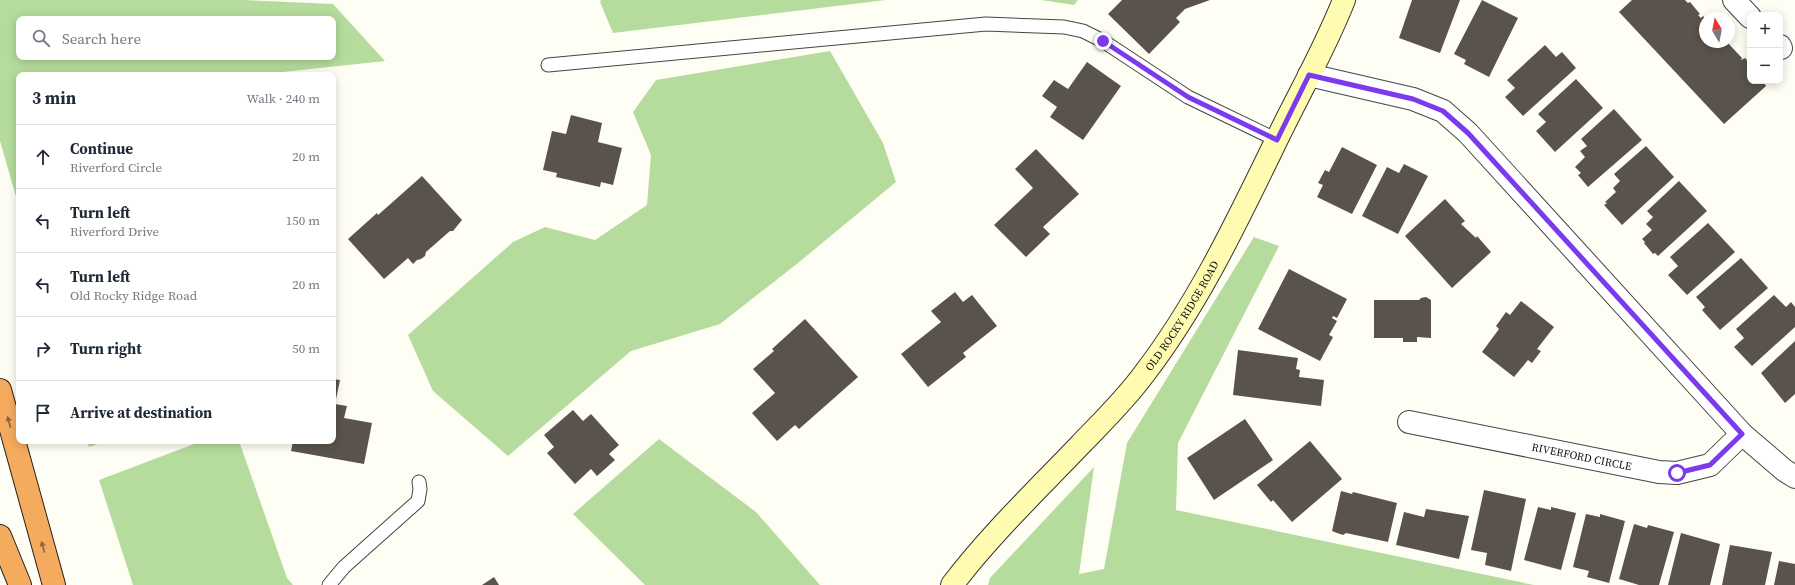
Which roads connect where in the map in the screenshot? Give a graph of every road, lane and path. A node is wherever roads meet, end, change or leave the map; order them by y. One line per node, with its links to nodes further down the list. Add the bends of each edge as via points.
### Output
1 (1344, 0): 5 (street, OLD ROCKY RIDGE ROAD)
2 (1734, 0): 3 (street)
3 (1747, 14)
4 (548, 65): 6 (lane, via 986,24 1064,26 1083,31 1103,41 1188,97)
5 (1309, 75): 6 (street, OLD ROCKY RIDGE ROAD); 9 (street, via 1413,99 1443,111 1468,133)
6 (1277, 140): 16 (street, OLD ROCKY RIDGE ROAD, via 1212,269 1180,323 1144,375 972,559)
7 (0, 390): 14 (highway, one-way to 7)
8 (1409, 422): 9 (street, RIVERFORD CIRCLE, via 1659,472 1677,473 1710,465)
9 (1742, 434): 10 (street)
10 (1795, 477)
11 (419, 482): 15 (lane, via 418,501 344,567)
12 (0, 536): 13 (highway)
13 (20, 585)
14 (54, 585)
15 (329, 585)
16 (952, 585)

